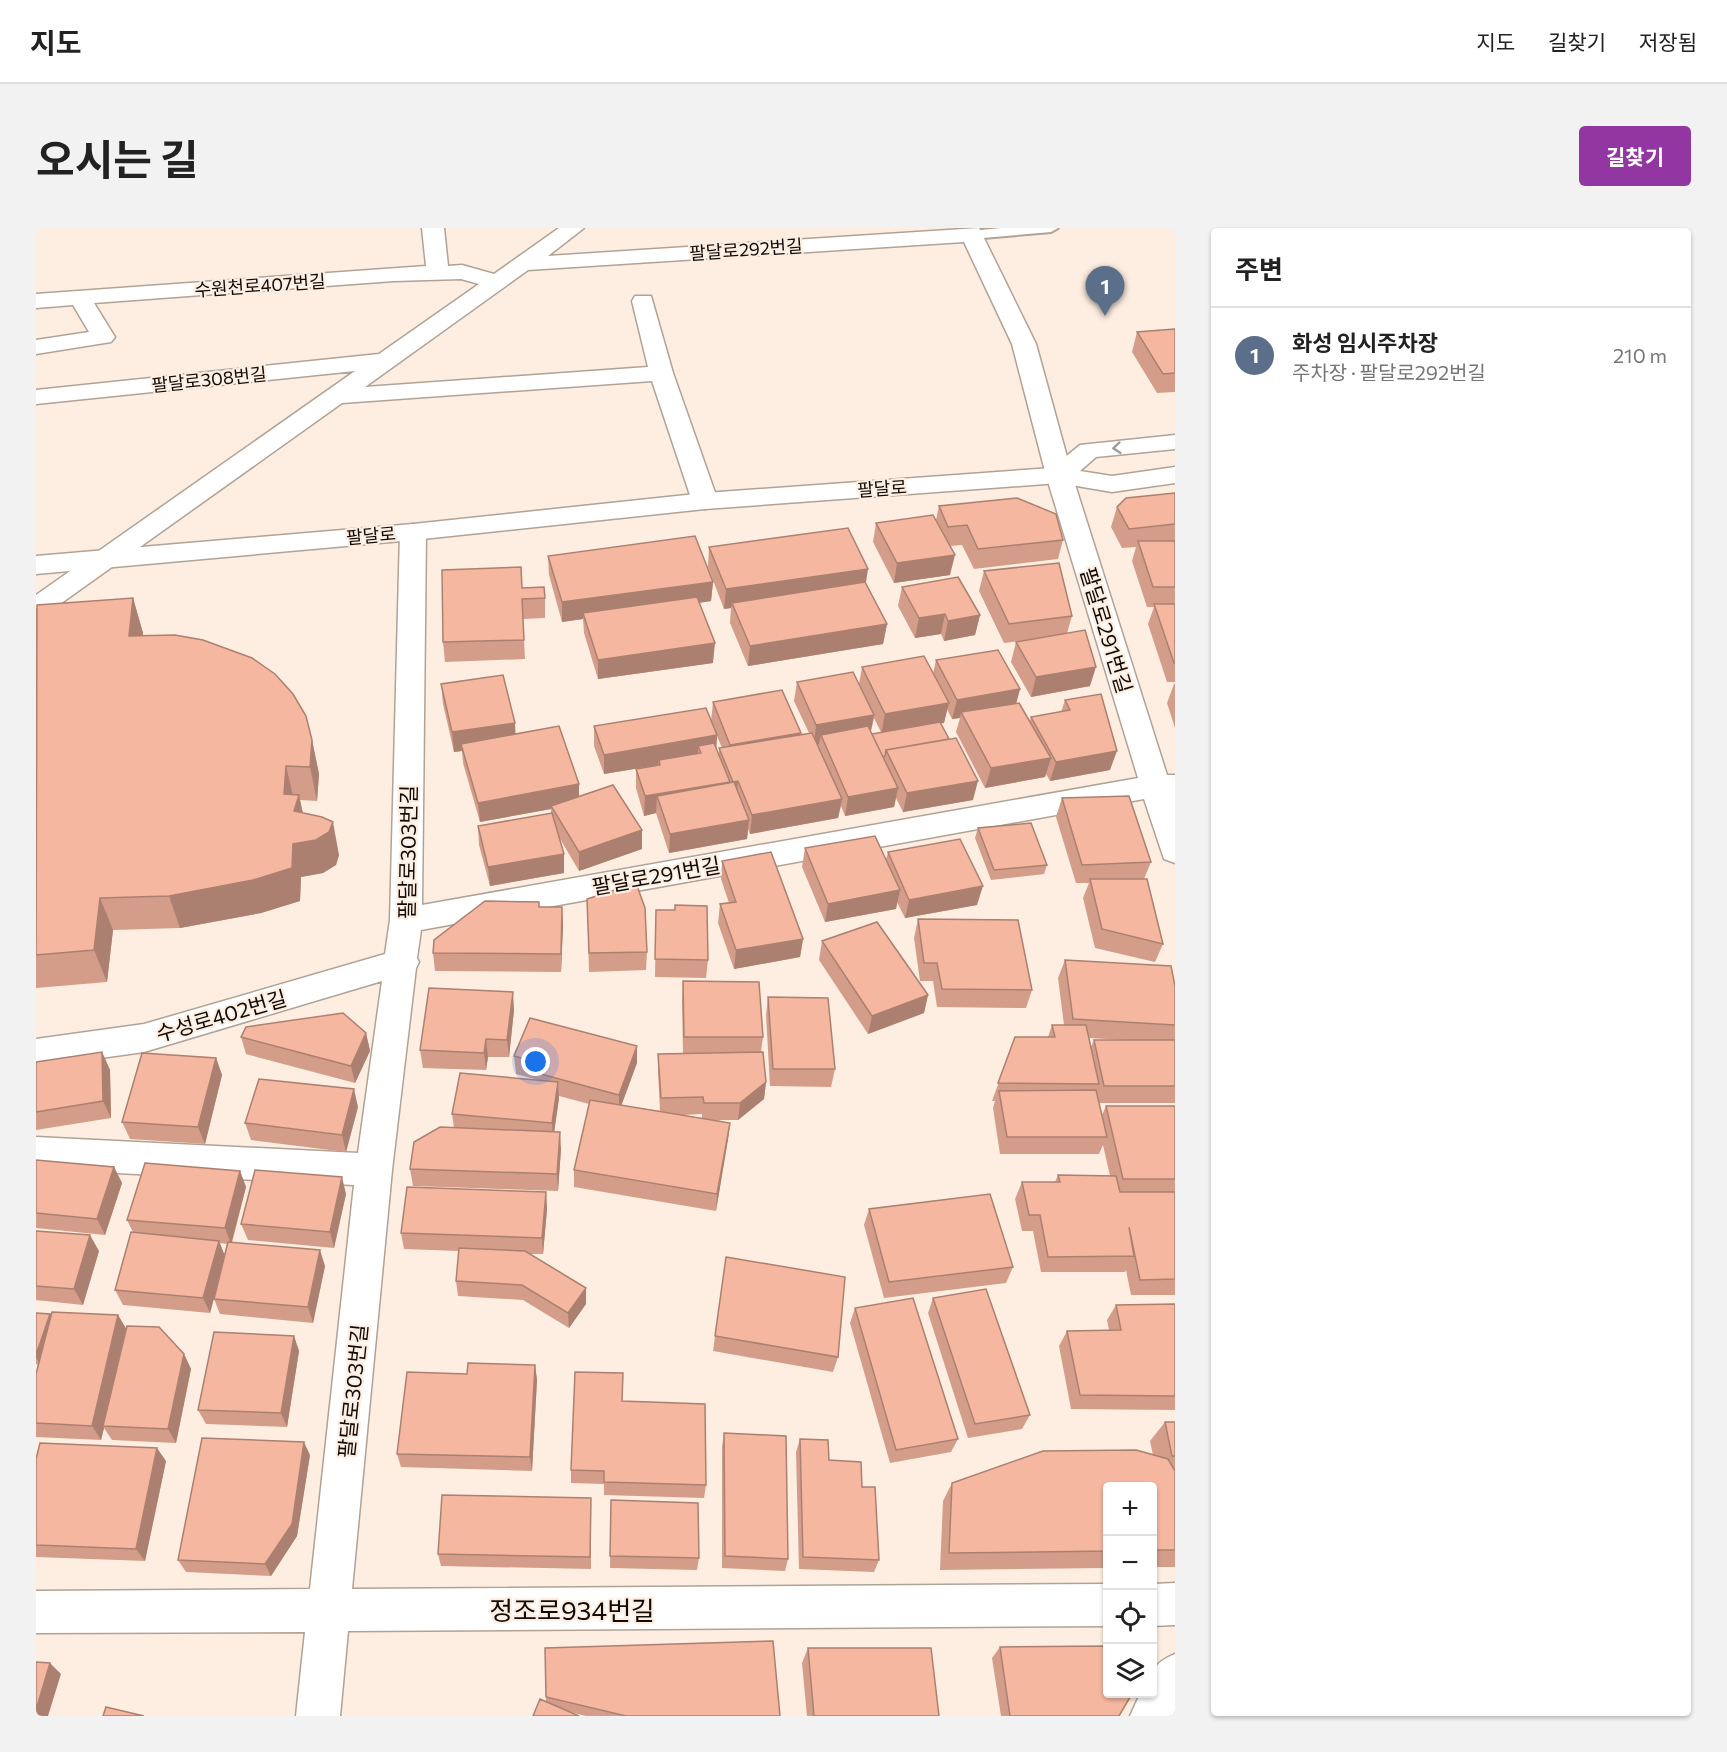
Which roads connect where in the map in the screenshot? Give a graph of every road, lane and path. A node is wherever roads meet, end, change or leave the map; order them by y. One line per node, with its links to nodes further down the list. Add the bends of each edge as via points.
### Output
1 (433, 228): 6 (street)
2 (1051, 228): 3 (lane)
3 (969, 231): 5 (street, 팔달로292번길); 18 (street, via 1024,344)
4 (562, 232): 5 (street, 팔달로308번길)
5 (522, 264): 7 (street, 팔달로308번길)
6 (438, 273): 7 (street, 수원천로407번길, via 462,272); 8 (street, 수원천로407번길)
7 (498, 282): 12 (street, 팔달로308번길)
8 (80, 298): 9 (street, 수원천로407번길); 11 (street, via 104,337)
9 (36, 301)
10 (643, 301): 13 (street)
11 (36, 348)
12 (383, 361): 14 (street, 팔달로308번길); 15 (street, 팔달로308번길)
13 (661, 373): 14 (street); 19 (street)
14 (334, 396): 21 (street, 팔달로308번길)
15 (36, 398)
16 (1175, 442): 18 (street, one-way to 18, via 1089,450)
17 (1175, 474): 18 (street, 팔달로, via 1112,484)
18 (1059, 475): 19 (street, 팔달로); 24 (street, 팔달로291번길)
19 (705, 501): 20 (street, 팔달로)
20 (413, 532): 21 (street, 팔달로); 26 (street, 팔달로303번길)
21 (104, 559): 22 (street, 팔달로); 23 (street, 팔달로308번길)
22 (36, 565)
23 (36, 608)
24 (1165, 786): 25 (street, 팔달로291번길); 26 (street, 팔달로291번길)
25 (1175, 851)
26 (406, 920): 27 (street, 팔달로303번길)
27 (403, 962): 28 (street, 수성로402번길, via 144,1038); 30 (street, 팔달로303번길)
28 (36, 1053)
29 (36, 1153): 30 (street)
30 (374, 1170): 34 (street, 팔달로303번길)
31 (1175, 1604): 33 (street)
32 (1103, 1605): 34 (street, 정조로934번길)
33 (1157, 1605)
34 (330, 1611): 35 (street, 정조로934번길); 37 (street, 팔달로303번길)
35 (36, 1612)
36 (1175, 1676): 38 (street)
37 (318, 1716)
38 (1152, 1716)

